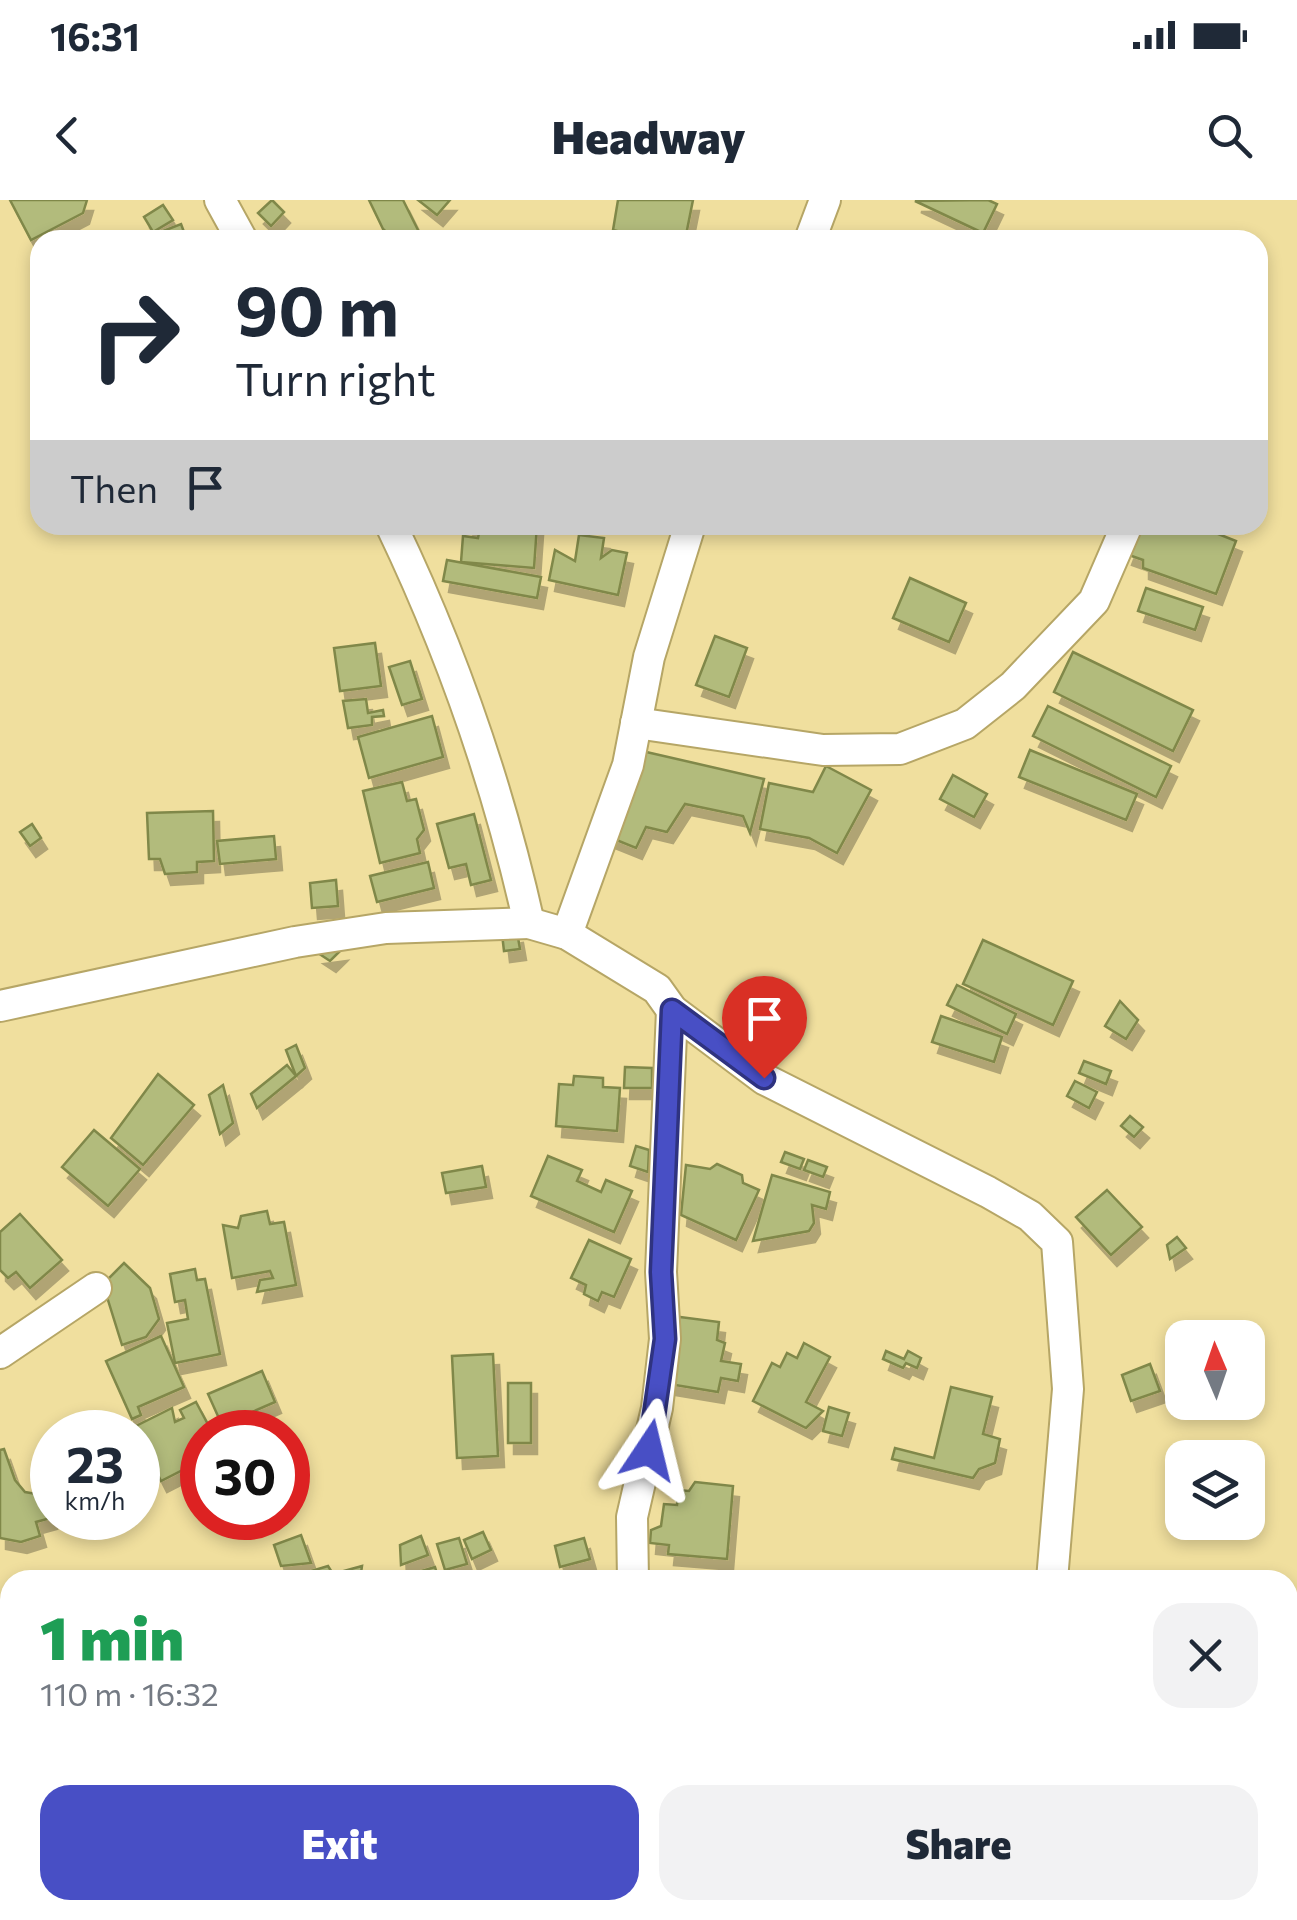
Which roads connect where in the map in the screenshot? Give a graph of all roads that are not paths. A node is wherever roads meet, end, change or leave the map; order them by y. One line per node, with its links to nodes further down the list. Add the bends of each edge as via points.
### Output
1 (220, 200): 3 (street)
2 (825, 200): 4 (street)
3 (236, 230)
4 (814, 230)
5 (396, 535): 9 (street, via 434,614 509,835)
6 (687, 535): 8 (street)
7 (1123, 535): 8 (street, via 1094,601 1013,686 964,724 900,750 824,750)
8 (636, 723): 10 (street, via 628,765)
9 (530, 922): 10 (street); 11 (street, via 386,928 295,942)
10 (567, 934): 12 (street, via 657,988)
11 (0, 1006)
12 (672, 1010): 15 (street, via 661,1272 665,1339 632,1516); 16 (street, via 764,1078 1002,1200 1057,1242 1068,1388)
13 (96, 1288): 14 (street)
14 (0, 1353)
15 (633, 1570)
16 (1053, 1570)

